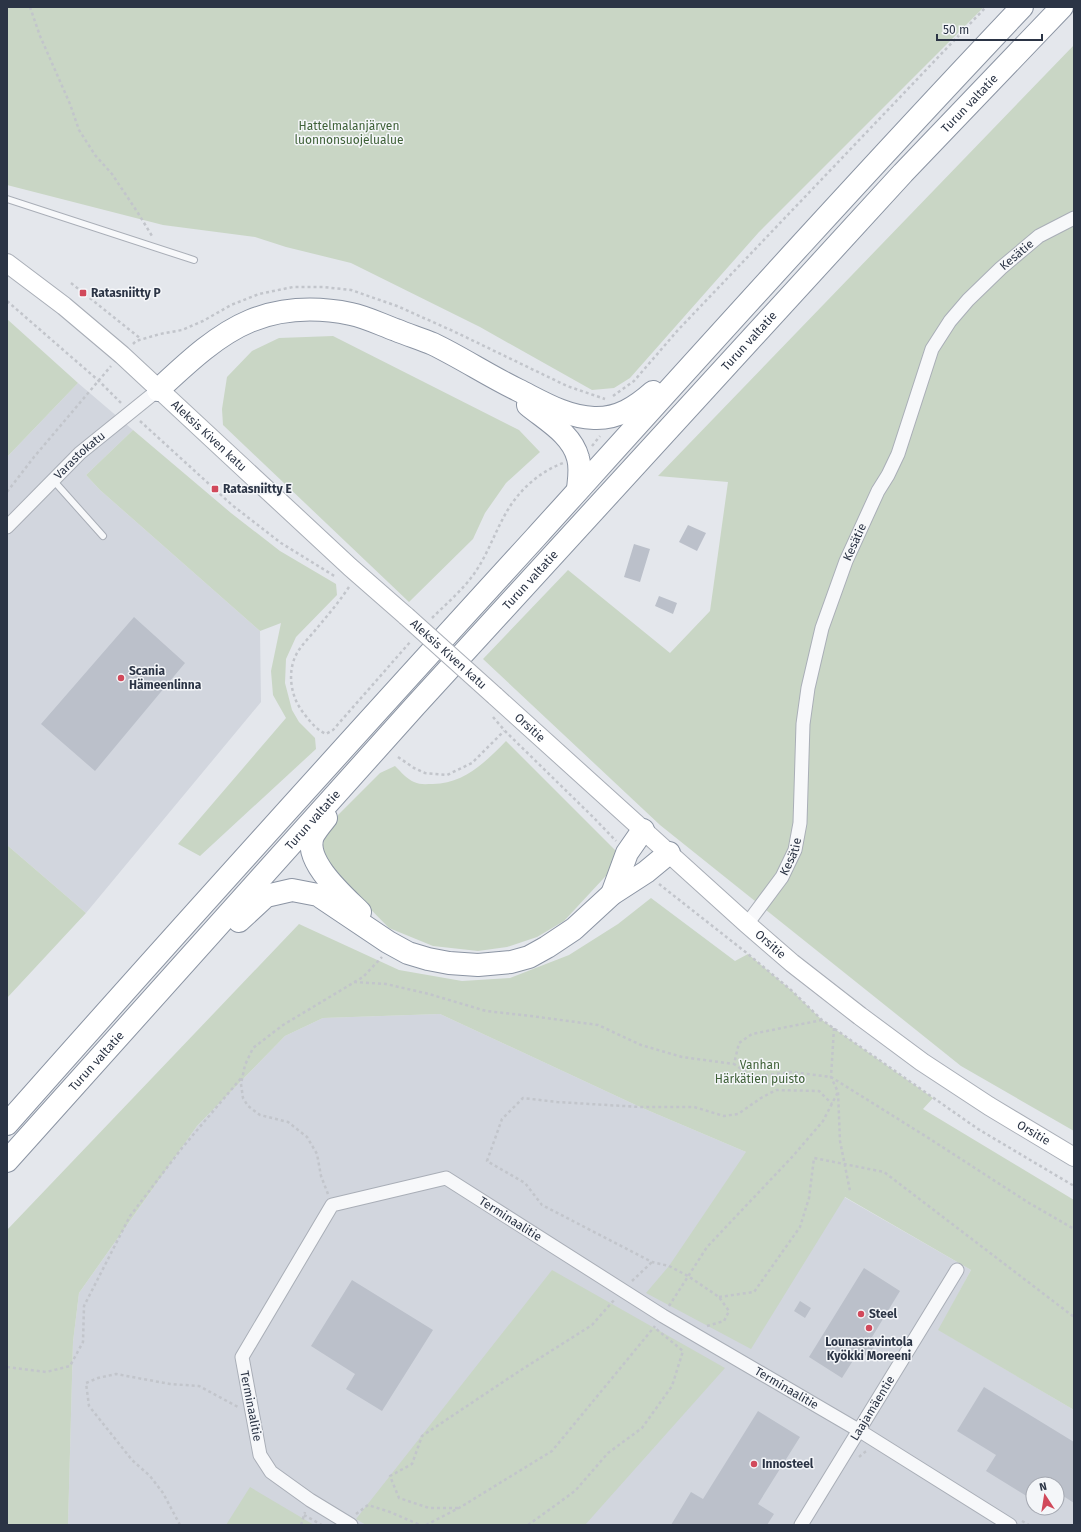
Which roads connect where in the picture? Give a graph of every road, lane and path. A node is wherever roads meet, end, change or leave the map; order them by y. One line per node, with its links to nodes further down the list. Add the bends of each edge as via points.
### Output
1 (30, 7): 7 (path, via 79,130 138,213)
2 (986, 7): 12 (path, via 678,330 634,381 608,400 568,386 397,306 351,290 293,287 259,294 182,330)
3 (1022, 7): 13 (highway, Turun valtatie)
4 (1062, 7): 31 (highway, Turun valtatie, via 898,179)
5 (7, 199): 7 (lane)
6 (1074, 218): 39 (street, Kesätie, via 1039,236 1001,268 950,321 932,349 898,454 846,561 822,628 808,688 803,724 800,823 795,850 782,877)
7 (157, 247): 8 (lane)
8 (194, 260)
9 (7, 263): 14 (main road, Aleksis Kiven katu, via 64,306)
10 (71, 283): 12 (path)
11 (7, 301): 16 (path)
12 (141, 340): 14 (path, via 136,341)
13 (703, 351): 19 (highway, via 636,407); 22 (highway, Turun valtatie)
14 (122, 355): 16 (path); 17 (main road, Aleksis Kiven katu)
15 (492, 377): 17 (highway, via 433,344 352,314 312,309 282,312 250,321 224,335 184,365); 19 (highway, via 577,416); 20 (highway, via 566,436)
16 (99, 381): 18 (path); 23 (path)
17 (158, 390): 18 (street, Varastokatu); 30 (main road, Aleksis Kiven katu, bridge, via 406,616)
18 (129, 412): 21 (street, Varastokatu, via 80,453); 26 (path, via 232,505 281,543)
19 (609, 417): 20 (path, via 606,429 585,454)
20 (578, 457): 22 (highway); 28 (path, via 553,467 530,483 506,512 484,559 470,580)
21 (53, 480): 24 (street, Varastokatu); 25 (lane)
22 (578, 489): 50 (highway, Turun valtatie)
23 (7, 492)
24 (7, 527)
25 (103, 536)
26 (338, 578)
27 (344, 582): 29 (path, via 351,585 302,646 295,656 292,668 291,682 297,704 319,731 326,734 333,730)
28 (431, 619)
29 (416, 636)
30 (492, 704): 32 (path); 34 (main road, Orsitie)
31 (415, 706): 40 (highway, via 313,836 312,846 318,866); 49 (highway, Turun valtatie)
32 (504, 731): 33 (path, via 472,763 447,775 424,773); 35 (path)
33 (398, 756)
34 (643, 830): 35 (highway); 36 (main road, Orsitie)
35 (627, 853): 38 (highway)
36 (669, 853): 37 (highway); 39 (main road, Orsitie)
37 (646, 872): 38 (highway); 42 (path, via 785,985)
38 (612, 894): 40 (highway, via 574,929 547,947 511,962 478,966 449,963 408,953)
39 (747, 924): 51 (main road, Orsitie, via 792,963 922,1062)
40 (391, 944): 41 (path, via 363,977); 49 (highway, via 318,895 292,890 266,896 241,918 128,1045 73,1097)
41 (354, 982): 44 (path, via 386,984 486,1012 598,1025 641,1046 675,1055); 45 (path, via 283,1025 253,1048)
42 (822, 1020): 43 (path); 44 (path, via 752,1034 739,1043)
43 (834, 1028): 46 (path); 54 (path, via 978,1129)
44 (734, 1064): 46 (path, via 753,1077 791,1072)
45 (242, 1077): 56 (path, via 241,1084 248,1106 260,1115 288,1122 307,1137 317,1154 321,1176); 67 (path, via 182,1148 130,1216 84,1306 83,1342 70,1366 46,1372)
46 (831, 1077): 47 (path); 57 (path)
47 (838, 1092): 48 (path); 53 (path, via 840,1141)
48 (832, 1104): 58 (path, via 818,1091 776,1090 738,1114 724,1116 694,1107 632,1106 523,1098 502,1119 486,1161 525,1183 542,1205); 60 (path, via 823,1121 793,1156 707,1246)
49 (47, 1117): 52 (highway, Turun valtatie)
50 (7, 1124)
51 (1074, 1157)
52 (7, 1160)
53 (844, 1164): 55 (path); 62 (path, via 814,1158 809,1198 800,1227 754,1292); 64 (path, via 884,1172)
54 (1074, 1186)
55 (850, 1191)
56 (332, 1205): 61 (street, Terminaalitie, via 446,1178); 68 (street, Terminaalitie, via 242,1357)
57 (1074, 1229)
58 (652, 1262): 60 (path, via 669,1266); 61 (path)
59 (957, 1270): 69 (street, Laajamäentie)
60 (688, 1276): 62 (path); 63 (path)
61 (623, 1290): 63 (street, Terminaalitie); 70 (path, via 592,1325 422,1436 412,1464 390,1476 399,1498 429,1508)
62 (719, 1297): 66 (path, via 729,1311 724,1320)
63 (663, 1316): 66 (street, Terminaalitie); 70 (path, via 552,1451)
64 (1074, 1317)
65 (655, 1328): 77 (path, via 683,1351 672,1386 642,1428 608,1453 574,1491)
66 (690, 1331): 69 (street, Terminaalitie)
67 (7, 1367)
68 (252, 1415): 72 (street, Terminaalitie, via 260,1455 272,1472 310,1500); 73 (path, via 200,1386 163,1383 116,1374 86,1383 89,1406 132,1460 150,1476 163,1493)
69 (860, 1431): 78 (street, Laajamäentie); 79 (street, Terminaalitie)
70 (459, 1508): 76 (path)
71 (304, 1515): 74 (path)
72 (348, 1523): 75 (path, via 368,1505)
73 (180, 1525)
74 (322, 1525)
75 (420, 1525)
76 (426, 1525)
77 (528, 1525)
78 (801, 1525)
79 (1010, 1525)

